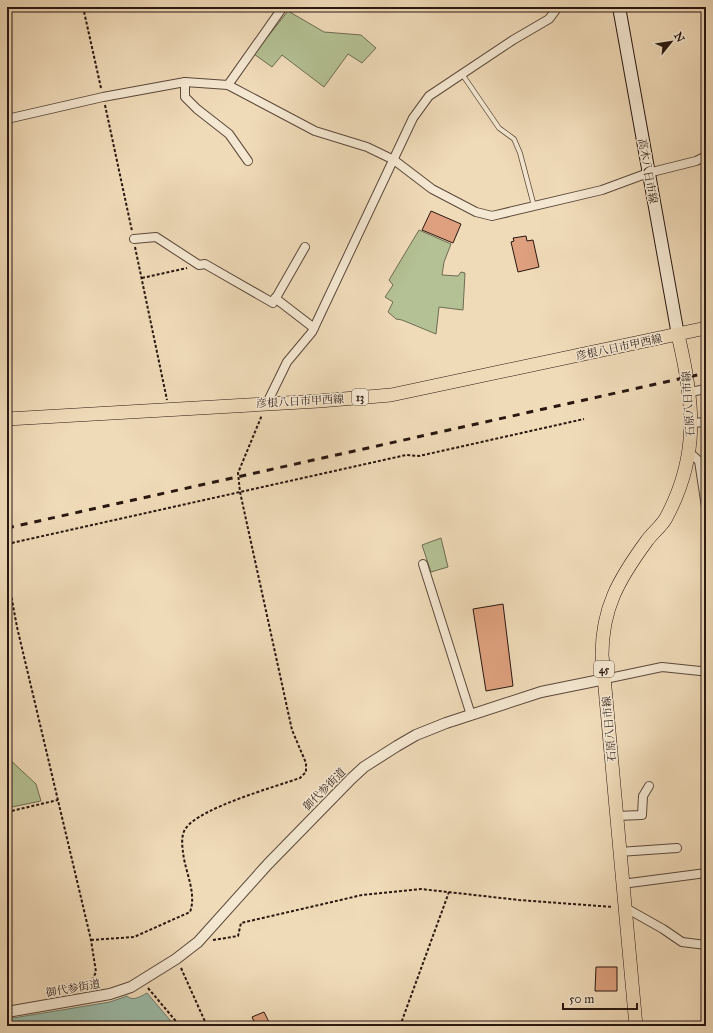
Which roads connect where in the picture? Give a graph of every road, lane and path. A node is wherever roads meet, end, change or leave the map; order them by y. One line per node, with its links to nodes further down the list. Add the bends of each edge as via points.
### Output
1 (83, 7): 8 (path)
2 (283, 7): 7 (street)
3 (558, 7): 5 (street, via 549,19)
4 (619, 7): 13 (main road, 高木八日市線)
5 (462, 73): 11 (street, via 429,96 413,118); 14 (lane, via 499,128 514,139)
6 (185, 82): 7 (street); 8 (street); 12 (street, via 185,97 197,110 229,134)
7 (228, 85): 11 (street, via 315,131 367,147)
8 (104, 97): 9 (street); 15 (path)
9 (7, 119)
10 (706, 156): 13 (street)
11 (394, 160): 14 (street, via 432,189 476,212 492,216); 20 (street)
12 (248, 161)
13 (648, 173): 14 (street, via 602,190); 22 (main road, 高木八日市線)
14 (534, 206)
15 (134, 239): 17 (street, via 156,237); 18 (path)
16 (305, 247): 19 (street)
17 (199, 266): 18 (path); 19 (street, via 205,264 272,303)
18 (142, 278): 26 (path)
19 (275, 298): 20 (street)
20 (314, 328): 25 (street, via 287,362)
21 (706, 328): 22 (main road, 彦根八日市甲西線 / 13)
22 (678, 335): 24 (main road, 石原八日市線 / 45); 25 (main road, 彦根八日市甲西線 / 13, via 391,395)
23 (706, 389): 24 (street)
24 (690, 392): 30 (main road, 石原八日市線 / 45)
25 (267, 403): 26 (main road, 彦根八日市甲西線 / 13); 32 (path, via 238,473)
26 (169, 409): 27 (main road, 彦根八日市甲西線 / 13)
27 (7, 419)
28 (584, 419): 32 (path)
29 (706, 422): 30 (street)
30 (692, 423): 31 (main road, 石原八日市線 / 45)
31 (698, 458): 33 (street); 38 (main road, 石原八日市線 / 45, via 680,485 666,520 630,565 610,600 602,633)
32 (240, 492): 34 (path); 50 (path, via 292,730 306,763 306,772 300,778 221,806 196,819 185,829 182,838 193,904 190,912 134,936)
33 (706, 506)
34 (7, 544)
35 (423, 564): 39 (street)
36 (7, 573): 41 (path, via 17,627)
37 (706, 670): 38 (street, 御代参街道, via 662,667)
38 (605, 679): 39 (street, 御代参街道, via 541,692); 43 (main road, 石原八日市線 / 45)
39 (471, 715): 51 (street, 御代参街道, via 416,735 364,767 322,807)
40 (649, 786): 43 (street, via 642,796 642,815)
41 (58, 800): 42 (path); 50 (path)
42 (7, 812)
43 (616, 816): 45 (main road, 石原八日市線 / 45)
44 (677, 848): 45 (street)
45 (619, 852): 47 (main road, 石原八日市線 / 45)
46 (706, 873): 47 (street)
47 (622, 884): 49 (main road, 石原八日市線 / 45)
48 (449, 892): 49 (path); 51 (path, via 422,889 362,895 241,923 238,936); 62 (path)
49 (624, 908): 52 (street, via 682,942); 64 (main road, 石原八日市線 / 45)
50 (91, 940): 55 (path, via 96,972)
51 (198, 942): 53 (street, 御代参街道)
52 (706, 945)
53 (176, 959): 54 (street, 御代参街道); 60 (path, via 188,980)
54 (143, 980): 55 (street, 御代参街道, via 110,994); 59 (path)
55 (82, 999): 56 (street, 御代参街道)
56 (7, 1012)
57 (581, 1022): 63 (path)
58 (255, 1023): 61 (path)
59 (180, 1026)
60 (207, 1026)
61 (248, 1026)
62 (400, 1026)
63 (581, 1026)
64 (636, 1026)

